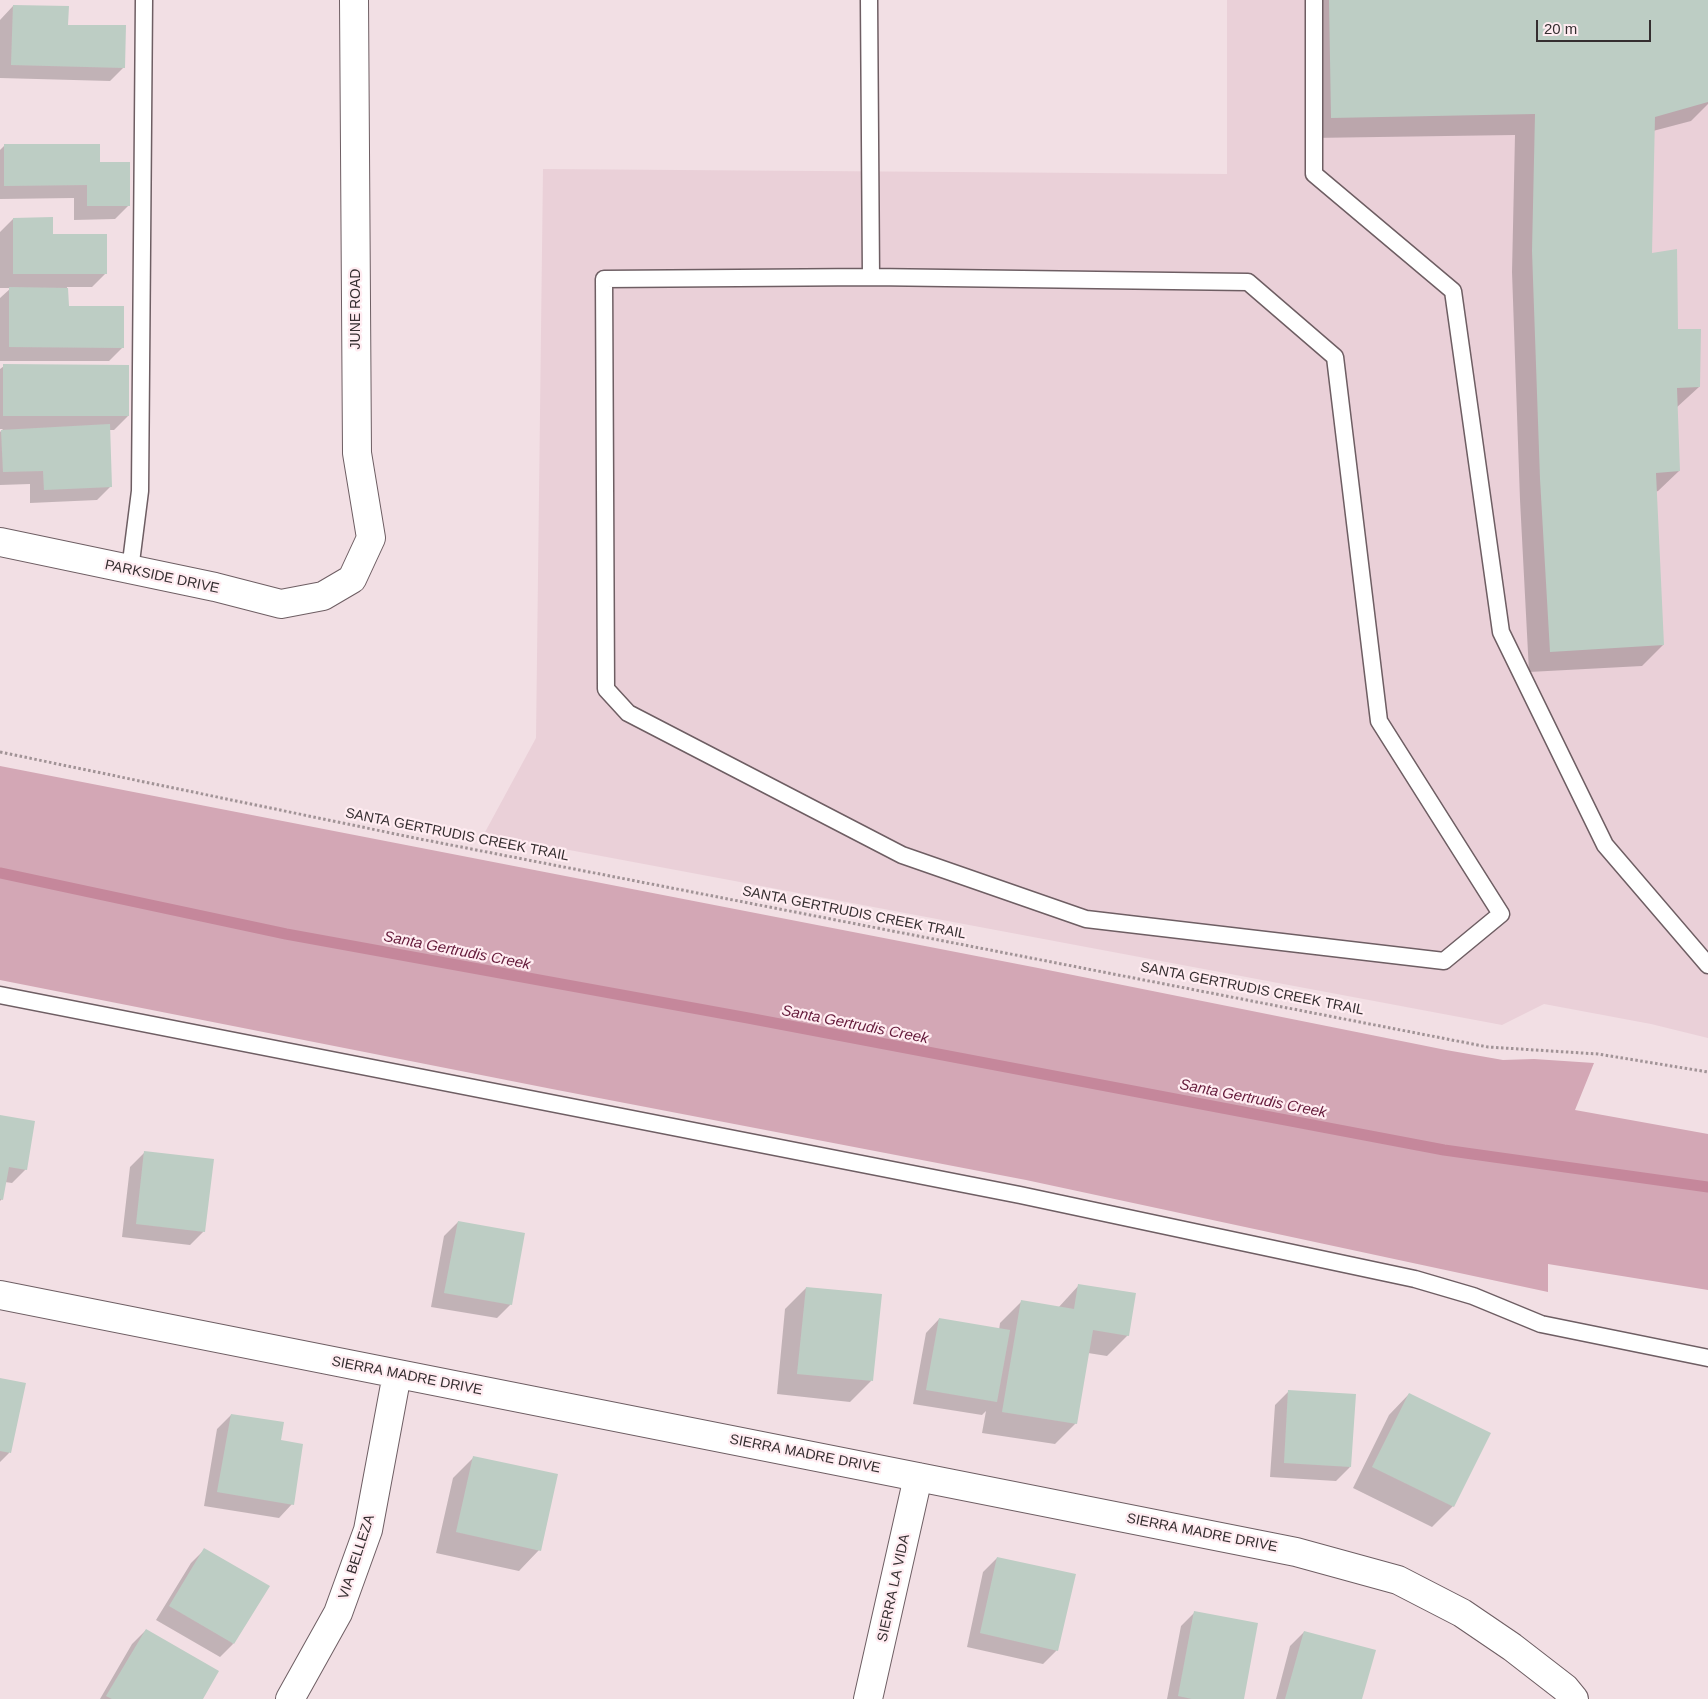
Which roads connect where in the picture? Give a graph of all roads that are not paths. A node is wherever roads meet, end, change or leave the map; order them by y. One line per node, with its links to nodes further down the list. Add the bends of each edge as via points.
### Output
1 (144, 0): 7 (lane, via 140,491)
2 (354, 0): 8 (street, JUNE ROAD, via 357,453 371,538 352,579)
3 (869, 0): 5 (lane)
4 (1314, 0): 9 (lane, via 1314,174 1454,291 1501,632 1605,845)
5 (871, 277): 5 (lane, via 1248,282 1335,357 1379,721 1501,914 1444,961 1086,919 902,855 628,713 606,689 604,279)
6 (0, 542): 7 (street, PARKSIDE DRIVE)
7 (130, 570): 8 (street, PARKSIDE DRIVE, via 281,604)
8 (323, 596)
9 (1708, 966)
10 (0, 995): 12 (lane, via 1049,1201 1415,1279 1473,1296 1541,1324)
11 (0, 1295): 13 (street, SIERRA MADRE DRIVE)
12 (1708, 1358)
13 (397, 1374): 14 (street, SIERRA MADRE DRIVE); 15 (street, VIA BELLEZA, via 368,1530 338,1613)
14 (918, 1477): 16 (street, SIERRA LA VIDA); 17 (street, SIERRA MADRE DRIVE, via 1296,1552 1398,1580 1462,1613 1512,1647)
15 (290, 1699)
16 (868, 1699)
17 (1574, 1699)

